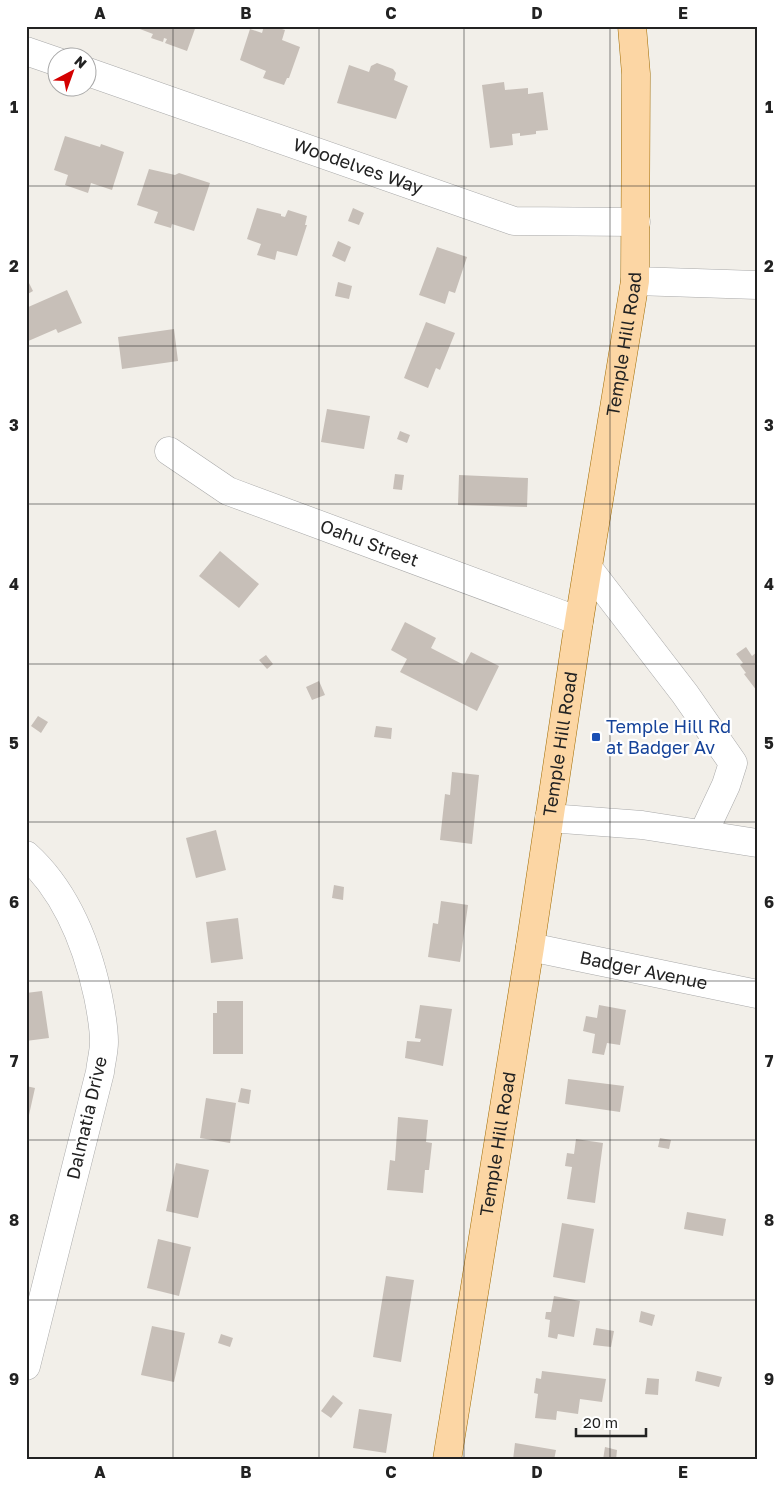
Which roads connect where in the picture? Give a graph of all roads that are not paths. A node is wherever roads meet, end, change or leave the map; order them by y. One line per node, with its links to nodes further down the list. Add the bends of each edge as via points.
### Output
1 (632, 26): 5 (main road, Temple Hill Road, via 636,74)
2 (26, 50): 3 (street)
3 (48, 58)
4 (98, 76): 5 (street, Woodelves Way, via 514,222)
5 (636, 222): 6 (main road, Temple Hill Road)
6 (635, 281): 7 (street); 9 (main road, Temple Hill Road)
7 (757, 285)
8 (170, 451): 10 (street, Oahu Street, via 228,490)
9 (588, 568): 10 (main road, Temple Hill Road); 12 (street, via 685,694 733,763)
10 (579, 621): 11 (main road, Temple Hill Road)
11 (549, 818): 12 (street, via 642,825); 15 (main road, Temple Hill Road)
12 (702, 834): 13 (street)
13 (757, 843)
14 (26, 855): 17 (street, Dalmatia Drive, via 51,881 82,941 93,972 104,1042 100,1072)
15 (530, 947): 16 (street, Badger Avenue); 18 (main road, Temple Hill Road)
16 (757, 994)
17 (26, 1366)
18 (447, 1460)

